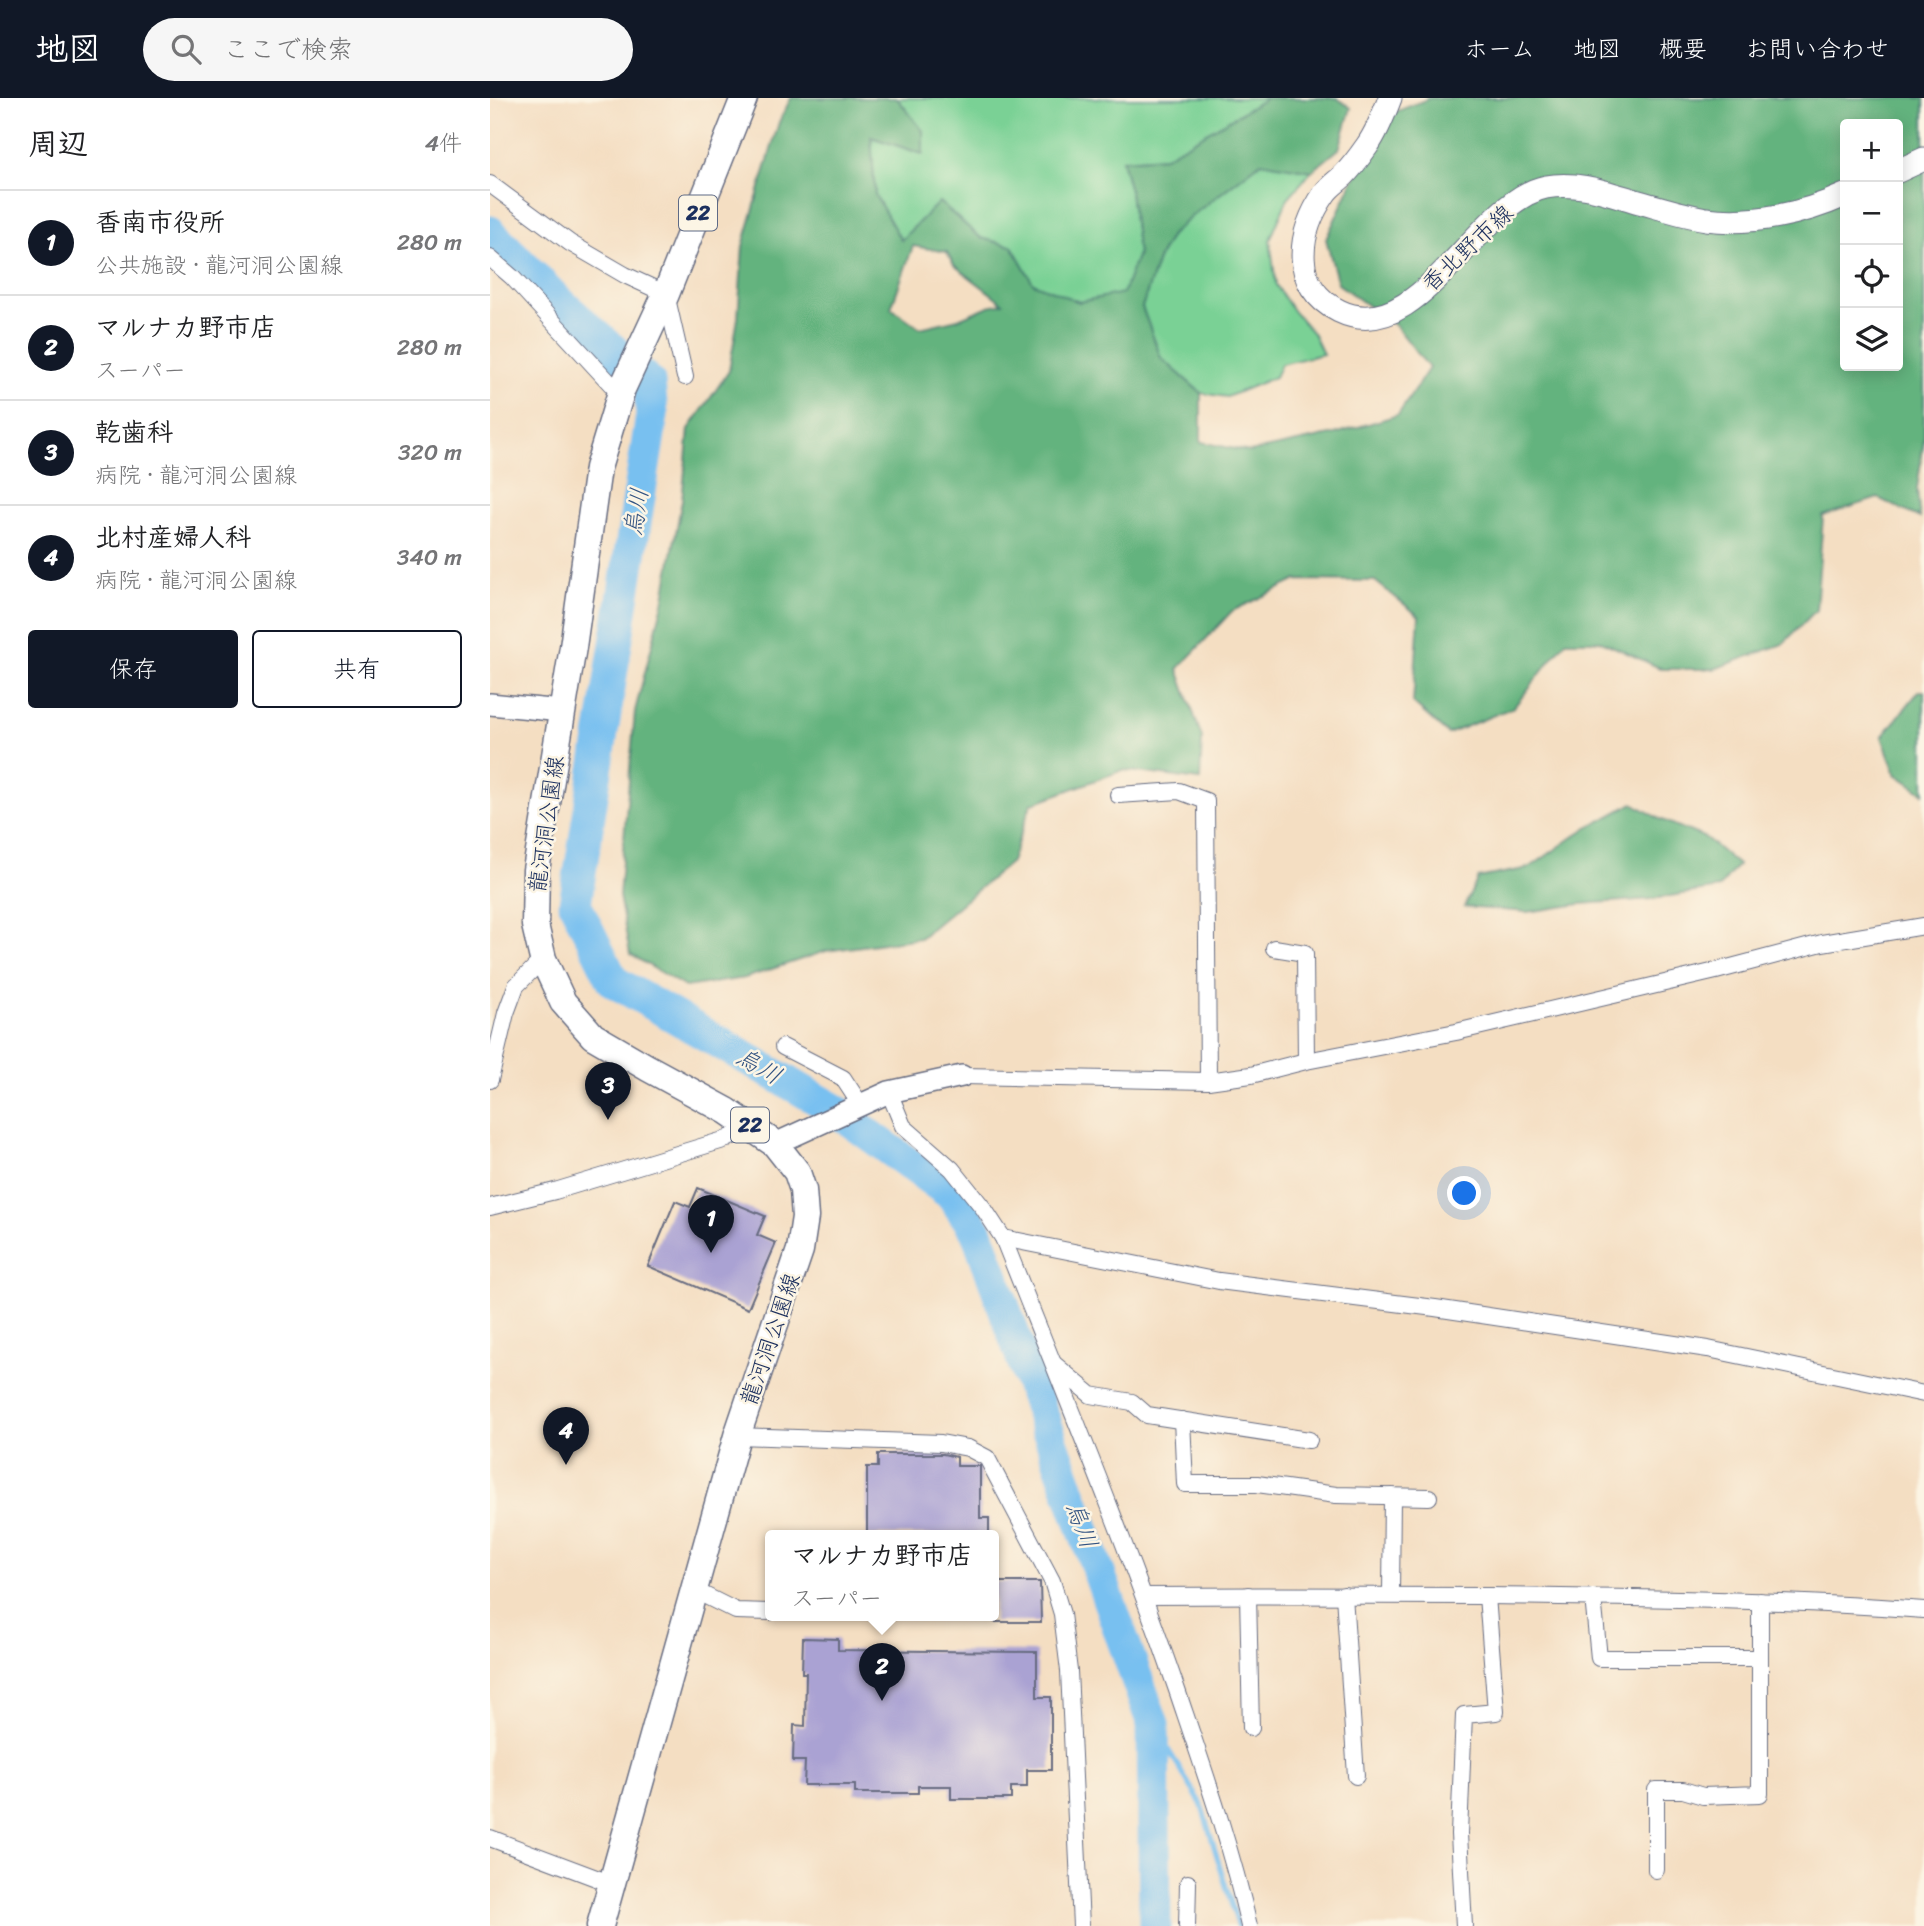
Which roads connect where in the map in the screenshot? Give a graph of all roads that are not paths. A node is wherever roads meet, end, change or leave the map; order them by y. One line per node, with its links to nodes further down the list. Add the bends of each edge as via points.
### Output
1 (744, 98): 8 (main road, 龍河洞公園線 / 22)
2 (1390, 98): 6 (main road, 香北野市線, via 1369,144 1326,192 1304,237 1303,266 1316,294 1347,315 1371,317 1392,312 1434,282 1506,210 1542,187 1576,185 1706,219 1762,219)
3 (1924, 159): 4 (main road)
4 (1903, 169)
5 (490, 184): 8 (street, via 570,243)
6 (1840, 197)
7 (490, 258): 10 (street)
8 (666, 294): 9 (street); 10 (main road, 龍河洞公園線 / 22)
9 (685, 377)
10 (621, 392): 12 (main road, 龍河洞公園線 / 22, via 598,468)
11 (490, 704): 12 (street)
12 (562, 711): 16 (main road, 龍河洞公園線 / 22, via 535,882 535,925)
13 (1118, 795): 21 (street, via 1179,791 1206,801)
14 (1924, 926): 18 (street, via 1822,943 1456,1032)
15 (1274, 948): 18 (street, via 1305,953)
16 (543, 959): 20 (street, via 516,986); 24 (main road, 龍河洞公園線 / 22, via 563,1002 593,1035)
17 (783, 1047): 23 (street, via 843,1078)
18 (1306, 1061): 21 (street)
19 (962, 1076): 21 (street); 22 (street)
20 (490, 1080)
21 (1208, 1081)
22 (889, 1092): 23 (street); 27 (street, via 903,1126 952,1169)
23 (860, 1104): 25 (street)
24 (751, 1126): 25 (main road, 龍河洞公園線 / 22); 26 (street, via 727,1139)
25 (785, 1139): 31 (main road, 龍河洞公園線 / 22, via 803,1190 800,1250)
26 (490, 1207)
27 (1003, 1238): 28 (street); 29 (street, via 1219,1281 1708,1349)
28 (1052, 1362): 30 (street, via 1091,1395 1132,1402 1147,1415); 37 (street)
29 (1924, 1394)
30 (1182, 1420): 32 (street); 33 (street, via 1185,1484 1257,1484 1336,1495)
31 (737, 1436): 35 (main road, 龍河洞公園線 / 22); 53 (street, via 941,1443 968,1448 987,1458 1052,1581 1062,1614 1069,1671)
32 (1309, 1440)
33 (1392, 1496): 34 (street); 36 (street)
34 (1429, 1497)
35 (694, 1590): 44 (street, via 736,1611); 51 (main road, 龍河洞公園線 / 22)
36 (1391, 1594): 39 (street); 40 (street)
37 (1144, 1595): 38 (street); 55 (street, via 1206,1776)
38 (1248, 1595): 39 (street); 46 (street)
39 (1344, 1595): 47 (street)
40 (1487, 1597): 41 (street); 56 (street, via 1496,1712 1464,1715 1459,1834)
41 (1592, 1597): 42 (street); 45 (street, via 1599,1658)
42 (1760, 1601): 43 (street); 45 (street)
43 (1924, 1611)
44 (765, 1612)
45 (1760, 1658): 49 (street, via 1760,1794 1703,1796 1656,1790)
46 (1251, 1728)
47 (1356, 1776)
48 (490, 1838): 51 (street)
49 (1656, 1870)
50 (1188, 1883): 54 (street)
51 (612, 1884): 52 (main road, 龍河洞公園線 / 22)
52 (600, 1926)
53 (1081, 1926)
54 (1186, 1926)
55 (1249, 1926)
56 (1464, 1926)

